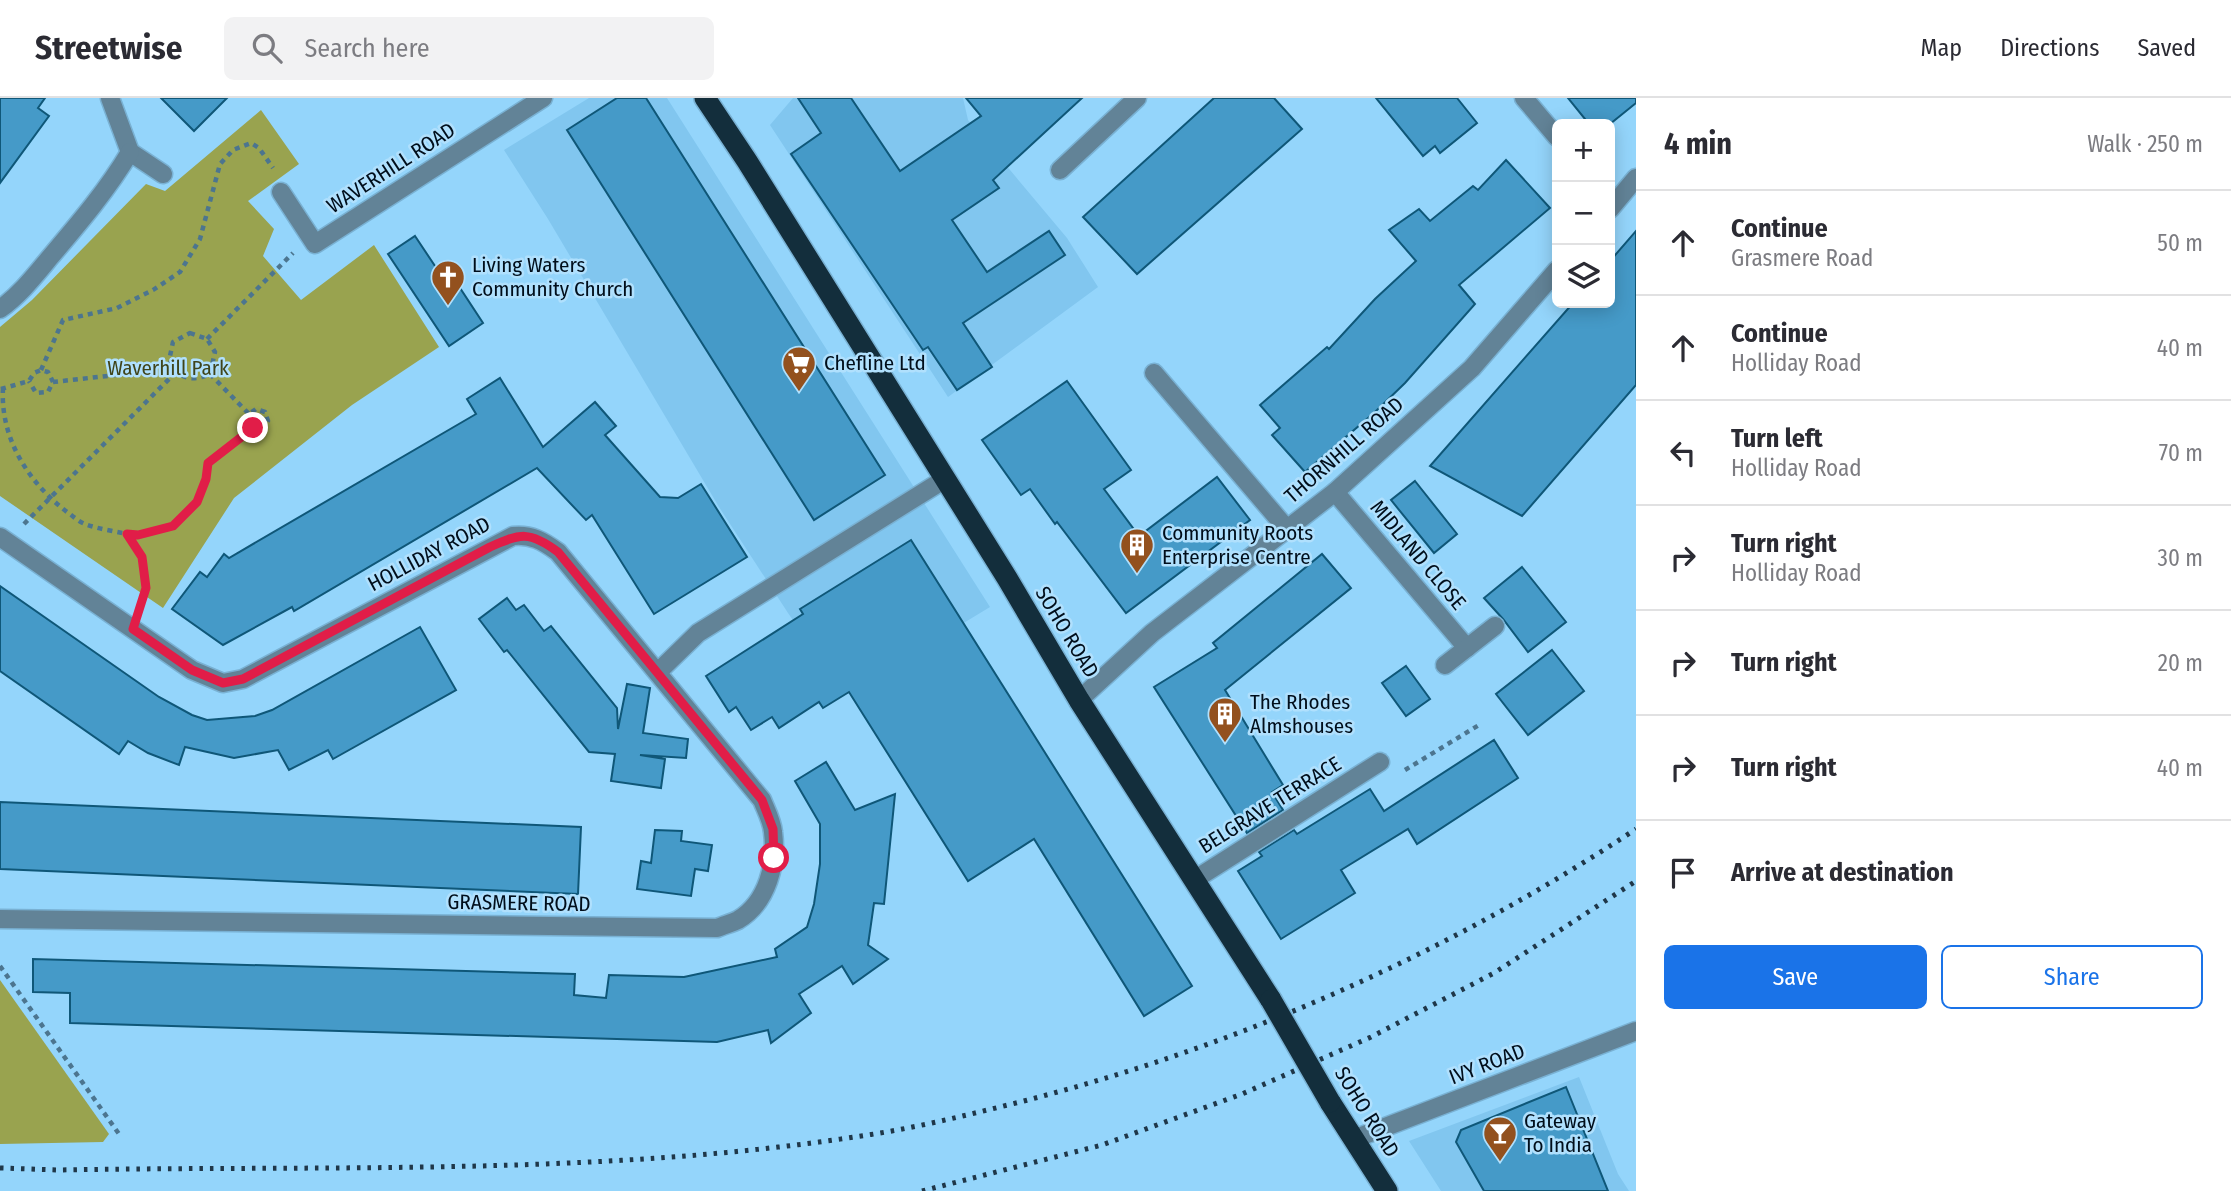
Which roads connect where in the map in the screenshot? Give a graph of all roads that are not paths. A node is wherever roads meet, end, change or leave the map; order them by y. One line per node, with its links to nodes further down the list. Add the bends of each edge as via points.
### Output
1 (110, 98): 7 (street)
2 (543, 98): 11 (street, WAVERHILL ROAD, via 315,244)
3 (705, 98): 16 (highway, SOHO ROAD)
4 (1137, 98): 8 (street)
5 (1524, 98): 6 (street)
6 (1552, 131)
7 (130, 152): 9 (street); 14 (street, via 74,229 16,298)
8 (1060, 170)
9 (163, 174)
10 (1636, 178): 12 (street)
11 (281, 192)
12 (1615, 200)
13 (1552, 276): 17 (street, THORNHILL ROAD, via 1472,368)
14 (0, 309)
15 (1154, 373): 18 (street)
16 (945, 479): 23 (street, via 698,633); 24 (highway, SOHO ROAD)
17 (1335, 492): 18 (street, THORNHILL ROAD); 21 (street, MIDLAND CLOSE)
18 (1287, 529): 24 (street, THORNHILL ROAD, via 1152,633)
19 (3, 539): 23 (street, HOLLIDAY ROAD, via 192,670 223,683 243,679 490,547 527,535 558,552)
20 (1495, 626): 21 (street)
21 (1467, 648): 22 (street)
22 (1445, 665)
23 (658, 672): 27 (street, GRASMERE ROAD, via 762,800 773,829 769,881 753,908 718,928)
24 (1079, 700): 26 (highway, SOHO ROAD)
25 (1380, 762): 26 (street, BELGRAVE TERRACE)
26 (1194, 880): 29 (highway, SOHO ROAD, bridge)
27 (0, 919)
28 (1636, 1031): 29 (street, IVY ROAD)
29 (1354, 1139): 30 (highway, SOHO ROAD)
30 (1387, 1191)

